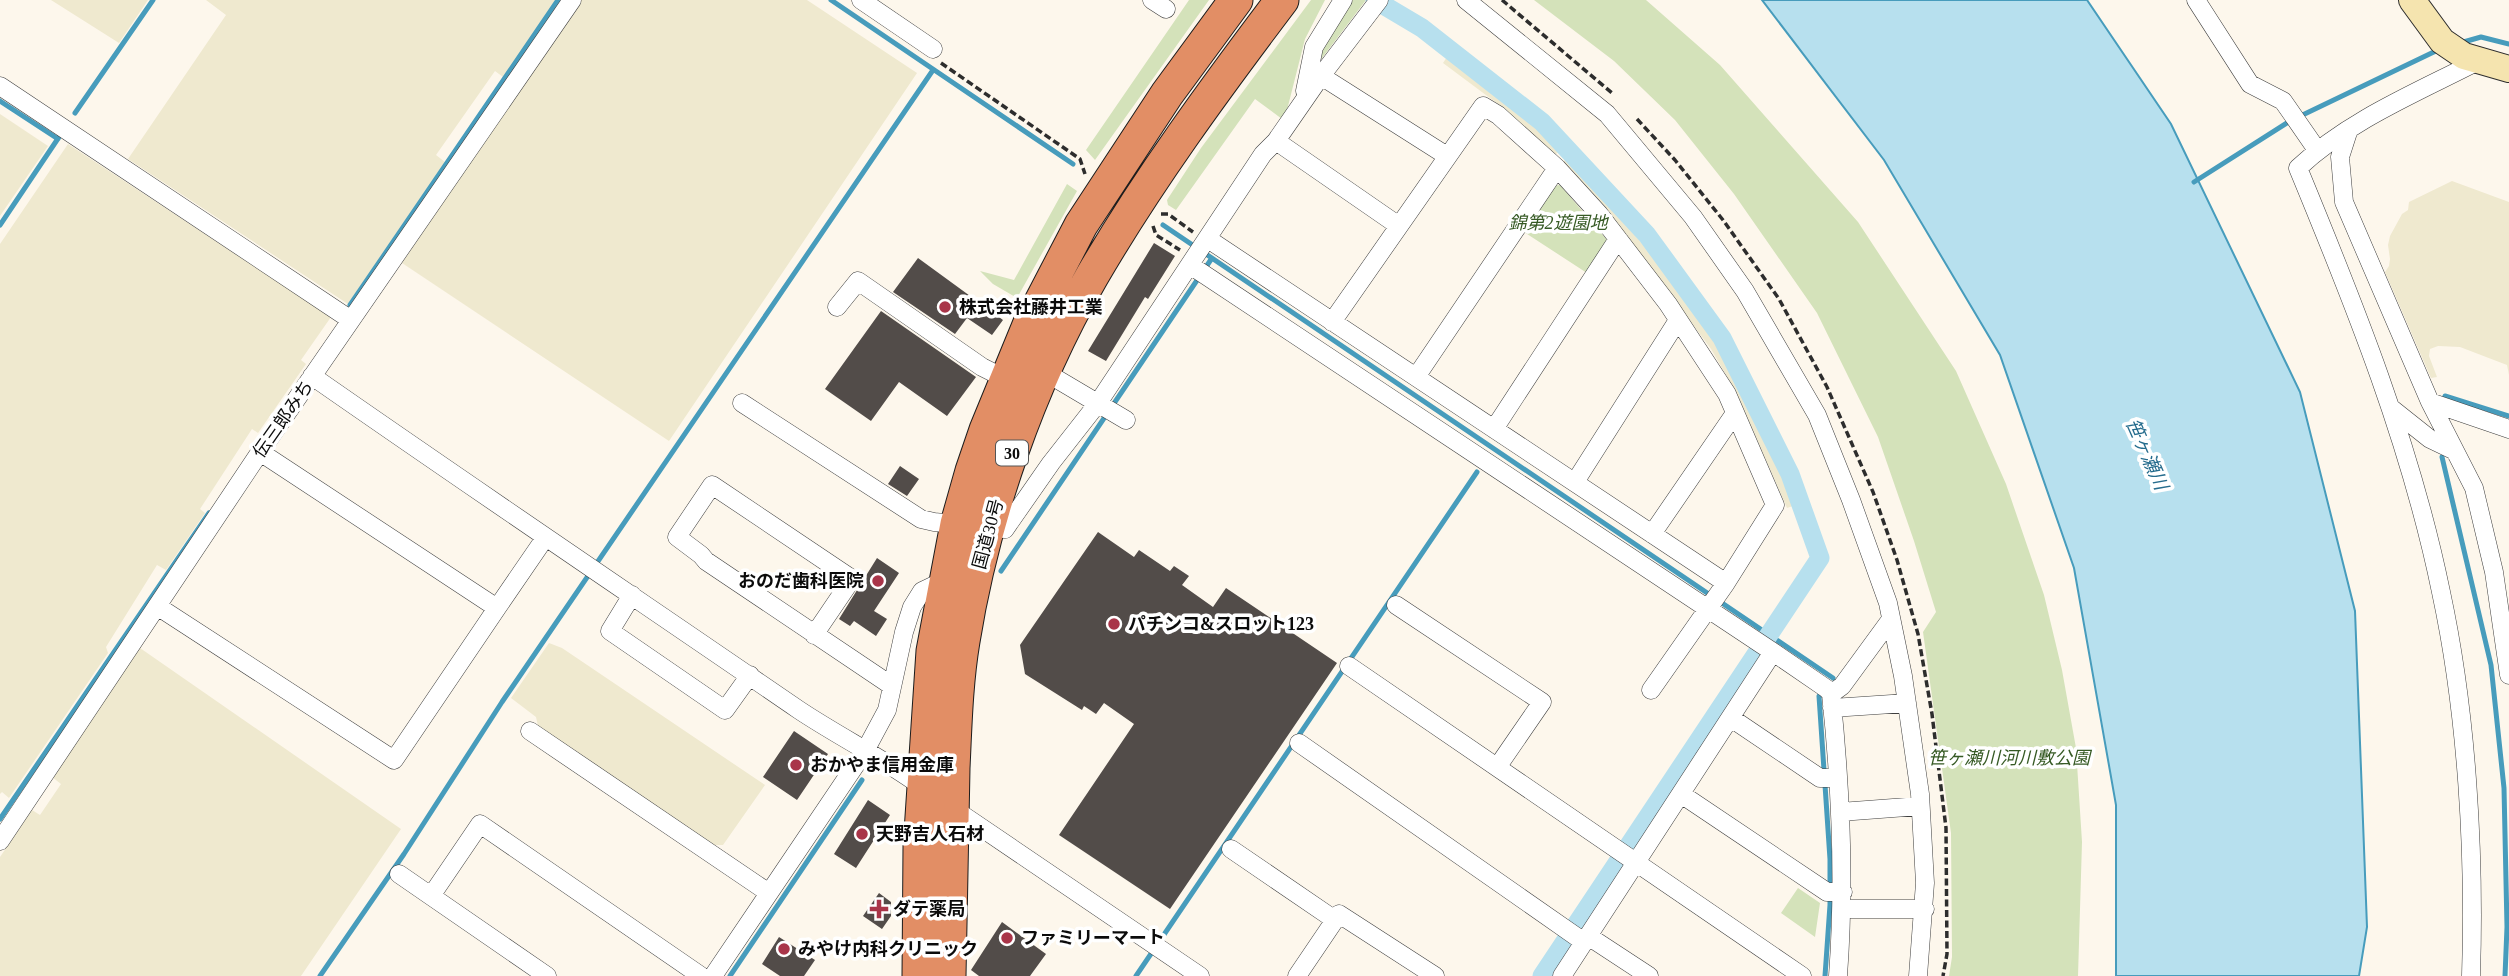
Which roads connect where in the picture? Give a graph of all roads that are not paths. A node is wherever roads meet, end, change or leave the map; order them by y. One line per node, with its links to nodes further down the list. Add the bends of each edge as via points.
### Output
1 (572, 0): 25 (street, 伝三郎みち)
2 (861, 0): 10 (street)
3 (1236, 0): 30 (highway, 国道30号 / 30, via 1081,225 1030,323)
4 (1282, 0): 30 (highway, 国道30号 / 30, via 1138,201)
5 (1343, 0): 15 (street, via 1314,47)
6 (1466, 0): 50 (street, via 1607,114 1693,217 1745,291 1817,415)
7 (2196, 0): 18 (street, via 2250,84 2283,101)
8 (2412, 0): 11 (street, via 2442,41)
9 (1375, 4): 13 (street)
10 (933, 49)
11 (2472, 58): 12 (street); 16 (street)
12 (2509, 69)
13 (1321, 76): 15 (street); 19 (street)
14 (0, 86): 25 (street)
15 (1303, 102): 17 (street)
16 (2349, 129): 18 (street); 31 (street, via 2340,157 2344,202)
17 (1276, 141): 21 (street); 23 (street, via 1263,154)
18 (2317, 150): 33 (street, via 2298,167)
19 (1447, 156): 20 (street, via 1483,106); 21 (street)
20 (1557, 168): 22 (street); 29 (street)
21 (1399, 226): 27 (street)
22 (1618, 239): 26 (street); 36 (street)
23 (1200, 256): 27 (street); 34 (street); 46 (street)
24 (837, 307): 30 (street, via 858,281 982,367)
25 (351, 320): 28 (street, 伝三郎みち)
26 (1678, 320): 35 (street); 40 (street)
27 (1332, 322): 29 (street)
28 (312, 376): 39 (street, 伝三郎みち); 43 (street)
29 (1416, 377): 36 (street)
30 (1027, 383): 34 (street); 41 (highway, 国道30号 / 30, via 1021,427)
31 (2430, 402): 37 (street); 38 (street)
32 (742, 403): 41 (street, via 921,519)
33 (2391, 408): 38 (street, via 2430,439); 94 (street, via 2441,592 2454,667 2473,900)
34 (1111, 411): 41 (street, via 1051,463 1005,529)
35 (1735, 413): 42 (street); 46 (street, via 1775,505)
36 (1494, 429): 40 (street)
37 (2509, 429)
38 (2455, 451): 55 (street, via 2477,500 2494,572)
39 (260, 452): 48 (street, 伝三郎みち); 49 (street)
40 (1575, 482): 42 (street)
41 (967, 531): 44 (highway, 国道30号 / 30); 69 (highway, 国道30号 / 30)
42 (1652, 534): 46 (street)
43 (545, 538): 45 (street); 49 (street)
44 (945, 580): 56 (street, via 922,591 912,607); 66 (highway, 国道30号 / 30, via 933,651)
45 (632, 595): 54 (street); 54 (street, via 610,631 725,710)
46 (1717, 597): 52 (street); 57 (street)
47 (1396, 604): 64 (street, via 1542,702)
48 (158, 606): 49 (street, via 394,760); 71 (street, 伝三郎みち)
49 (497, 608)
50 (1892, 619): 58 (street); 59 (street)
51 (814, 635): 51 (street, via 677,537 712,485 852,579); 56 (street)
52 (1765, 647): 58 (street, via 1827,689); 60 (street)
53 (1349, 666): 64 (street)
54 (750, 674): 63 (street)
55 (2509, 675)
56 (892, 686): 63 (street, via 887,710)
57 (1651, 690)
58 (1831, 701): 59 (street); 65 (street)
59 (1907, 703): 68 (street)
60 (1731, 718): 65 (street); 67 (street)
61 (530, 731): 75 (street)
62 (1299, 743): 80 (street)
63 (865, 751): 66 (street); 75 (street)
64 (1498, 766): 73 (street)
65 (1829, 778): 70 (street)
66 (923, 788): 69 (street); 84 (highway, 国道30号 / 30)
67 (1681, 794): 73 (street); 77 (street)
68 (1920, 806): 70 (street); 78 (street)
69 (952, 807): 85 (highway, 国道30号 / 30); 86 (street)
70 (1840, 812): 77 (street)
71 (0, 841)
72 (1231, 849): 79 (street)
73 (1628, 856): 80 (street); 91 (street)
74 (399, 874): 76 (street)
75 (769, 894): 83 (street)
76 (431, 896): 81 (street); 82 (street, via 480,824)
77 (1837, 896): 78 (street); 92 (street)
78 (1925, 909): 93 (street)
79 (1335, 920): 87 (street); 88 (street, via 1339,914)
80 (1578, 936): 89 (street); 90 (street)
81 (547, 976)
82 (701, 976)
83 (713, 976)
84 (919, 976)
85 (949, 976)
86 (1200, 976)
87 (1297, 976)
88 (1435, 976)
89 (1562, 976)
90 (1649, 976)
91 (1802, 976)
92 (1838, 976)
93 (1918, 976)
94 (2472, 976)

